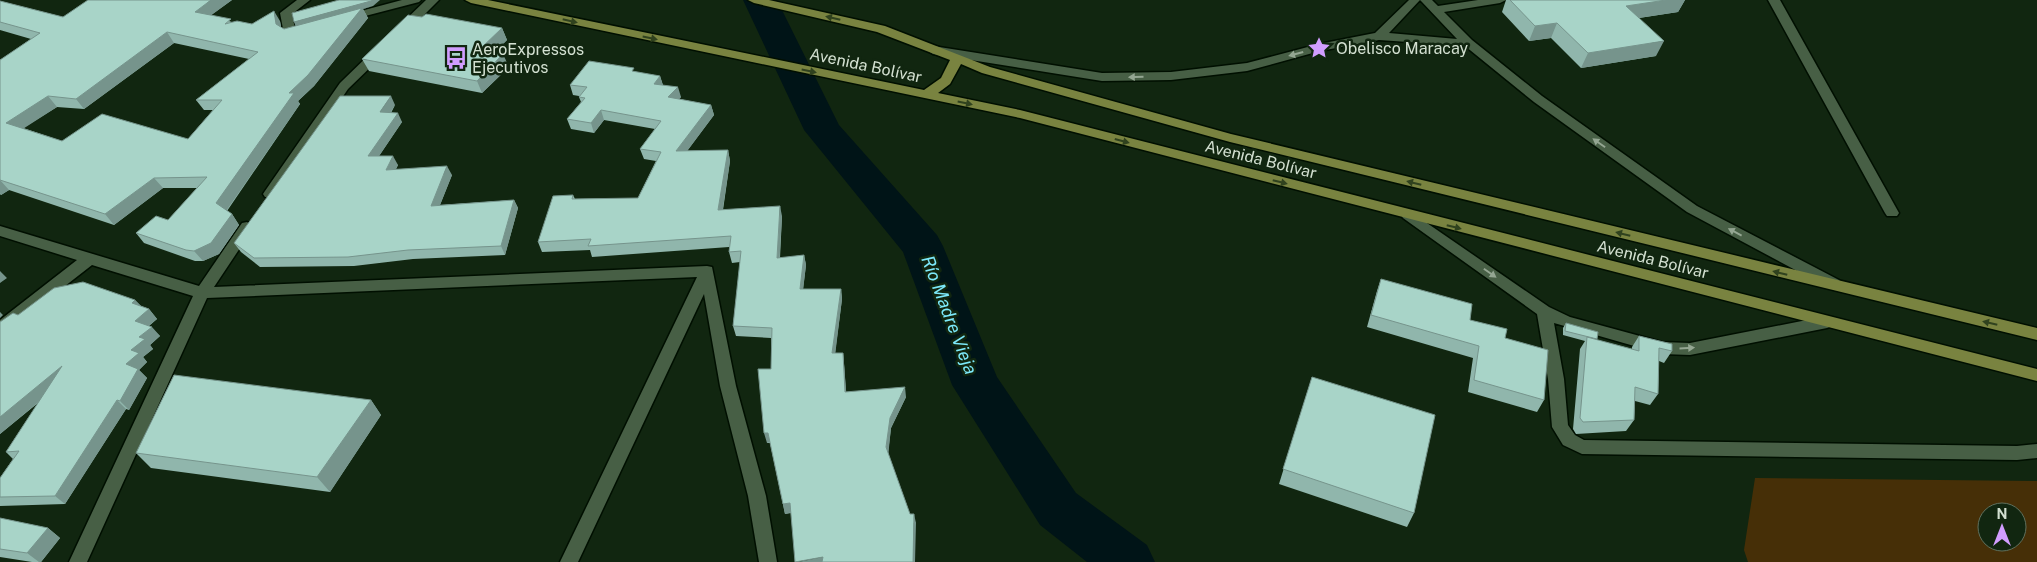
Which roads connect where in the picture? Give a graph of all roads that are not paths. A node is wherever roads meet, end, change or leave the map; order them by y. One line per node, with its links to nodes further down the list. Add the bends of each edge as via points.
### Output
1 (304, 0): 14 (street, via 286,13 290,34)
2 (415, 0): 13 (street)
3 (433, 0): 26 (street, via 344,86)
4 (471, 0): 12 (main road, Avenida Bolívar)
5 (539, 0): 12 (main road)
6 (754, 0): 17 (main road, Avenida Bolívar, one-way to 6, via 881,29)
7 (1415, 0): 15 (street)
8 (1426, 0): 11 (street)
9 (1500, 0): 11 (street)
10 (1774, 0): 20 (street)
11 (1436, 10): 16 (street)
12 (549, 16): 19 (main road, Avenida Bolívar, one-way to 19)
13 (334, 22)
14 (316, 26)
15 (1379, 36): 16 (street); 17 (street, one-way to 17, via 1247,67 1170,76 1102,77)
16 (1468, 43): 25 (street, one-way to 16, via 1692,209 1538,99)
17 (930, 49): 18 (main road, Avenida Bolívar)
18 (956, 59): 19 (main road, via 946,82); 25 (main road, Avenida Bolívar, one-way to 18, via 1230,138)
19 (924, 94): 21 (main road, Avenida Bolívar, one-way to 21, via 1020,114)
20 (1892, 213)
21 (1408, 215): 27 (street, one-way to 27); 28 (main road, Avenida Bolívar, one-way to 28)
22 (0, 231): 23 (street)
23 (89, 259): 26 (street); 29 (street)
24 (707, 271): 26 (street); 34 (street); 35 (street, via 728,386 756,496)
25 (1840, 288): 30 (main road, Avenida Bolívar, one-way to 25)
26 (202, 293): 33 (street)
27 (1544, 311): 28 (street, one-way to 28, via 1566,322 1662,348 1690,349); 32 (street, via 1556,379 1560,427 1569,440 1582,447)
28 (1827, 322): 31 (main road, Avenida Bolívar)
29 (0, 328)
30 (2037, 334)
31 (2037, 375)
32 (2037, 451)
33 (78, 562)
34 (569, 562)
35 (768, 562)

